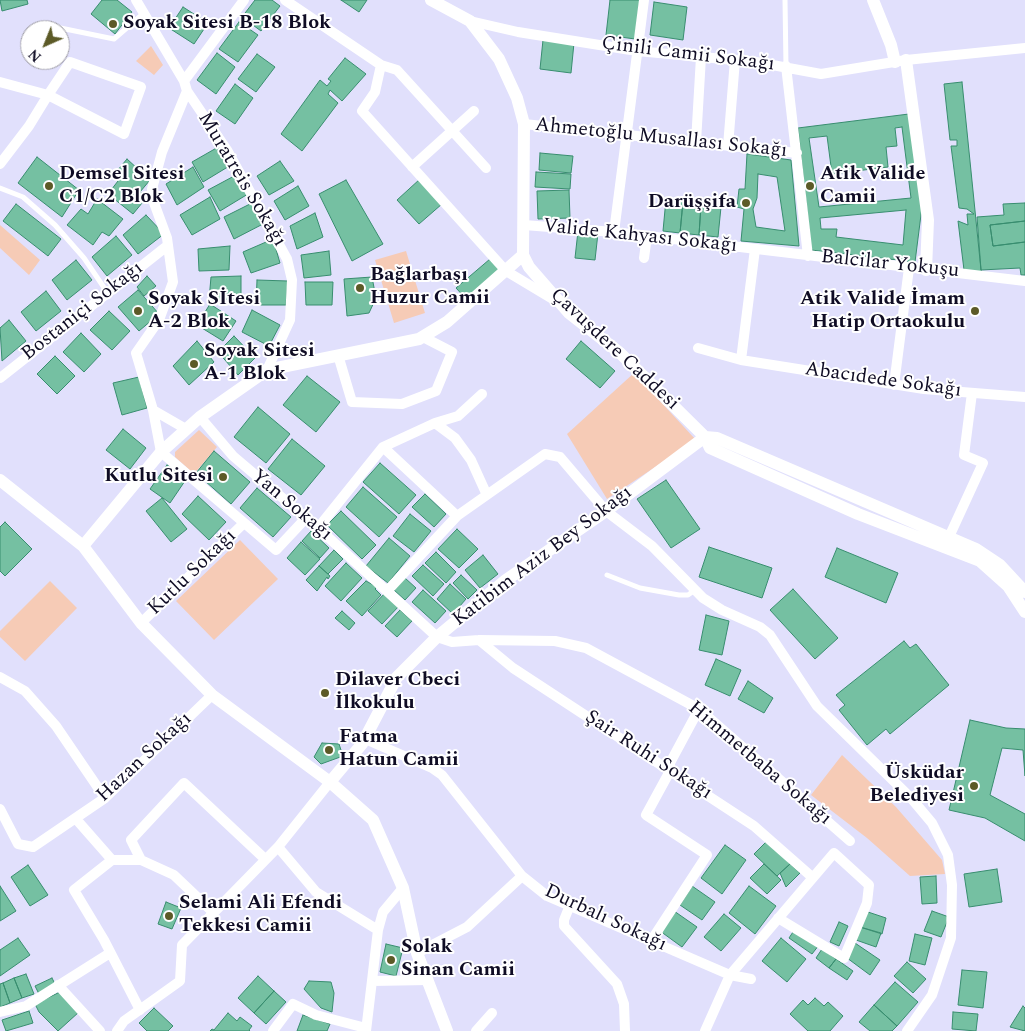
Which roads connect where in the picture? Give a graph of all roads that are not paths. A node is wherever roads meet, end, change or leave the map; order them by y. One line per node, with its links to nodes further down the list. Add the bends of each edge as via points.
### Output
1 (136, 0): 8 (street, Muratreis Sokağı)
2 (244, 0): 19 (street, Bostaniçi Sokağı)
3 (285, 0): 16 (street)
4 (431, 0): 9 (street)
5 (644, 0): 12 (street)
6 (785, 0): 17 (lane)
7 (873, 0): 15 (street)
8 (145, 13): 10 (lane, via 114,39); 19 (street, Muratreis Sokağı)
9 (470, 21): 12 (street, Çinili Camii Sokağı); 22 (street, via 499,59 517,98)
10 (70, 30)
11 (1025, 48): 15 (street, Çinili Camii Sokağı)
12 (638, 51): 13 (street, Çinili Camii Sokağı); 24 (street)
13 (702, 57): 14 (street, Çinili Camii Sokağı); 25 (street)
14 (735, 60): 17 (street, Çinili Camii Sokağı); 26 (street)
15 (901, 61): 17 (street, Çinili Camii Sokağı, via 822,74); 41 (street, via 928,220)
16 (381, 65): 23 (street, via 398,70); 29 (street, via 375,92 362,111)
17 (786, 66): 27 (street)
18 (0, 82): 20 (street)
19 (185, 86): 35 (street, Bostaniçi Sokağı, via 152,189); 50 (street, Muratreis Sokağı, via 227,150 287,259 292,280 290,320)
20 (48, 95): 20 (street, via 124,134 141,87 70,62); 28 (street)
21 (474, 111): 23 (street)
22 (524, 124): 24 (street, Ahmetoğlu Musallası Sokağı); 32 (street)
23 (452, 131): 29 (street); 30 (street)
24 (627, 134): 25 (street, Ahmetoğlu Musallası Sokağı); 33 (street)
25 (696, 142): 26 (street, Ahmetoğlu Musallası Sokağı)
26 (728, 146): 27 (street, Ahmetoğlu Musallası Sokağı)
27 (797, 153): 38 (street)
28 (0, 164)
29 (412, 167): 42 (street)
30 (486, 168)
31 (0, 188): 44 (lane, via 23,197 55,225 84,258)
32 (524, 225): 33 (street, Valide Kahyası Sokağı); 37 (street)
33 (614, 232): 34 (street, Valide Kahyası Sokağı)
34 (647, 236): 36 (street, Valide Kahyası Sokağı); 39 (street)
35 (167, 246): 44 (street, Bostaniçi Sokağı); 56 (street, Bostaniçi Sokağı, via 173,282 159,320 136,353)
36 (756, 250): 38 (street, Balcilar Yokuşu); 49 (street)
37 (523, 255): 42 (street); 45 (street, Çavuşdere Caddesi, via 529,267)
38 (808, 256): 40 (street, Balcilar Yokuşu)
39 (644, 258)
40 (909, 268): 41 (street, Balcilar Yokuşu); 52 (street)
41 (926, 270): 43 (street, Balcilar Yokuşu)
42 (506, 271): 45 (street); 46 (street, via 447,322)
43 (1025, 280)
44 (107, 292): 51 (street, Bostaniçi Sokağı)
45 (560, 303): 60 (street, Çavuşdere Caddesi, via 620,353)
46 (423, 337): 48 (street); 48 (street, via 452,352 436,391 402,404 352,402)
47 (698, 348): 49 (street, Abacıdede Sokağı)
48 (338, 356): 50 (street)
49 (741, 360): 52 (street, Abacıdede Sokağı)
50 (267, 370): 57 (street)
51 (0, 378)
52 (894, 385): 53 (street, Abacıdede Sokağı)
53 (972, 393): 55 (street, Abacıdede Sokağı); 72 (street, via 964,455 983,464)
54 (482, 394): 58 (street, via 458,416)
55 (1025, 397)
56 (153, 410): 59 (street); 62 (street, Bostaniçi Sokağı)
57 (200, 418): 59 (street); 69 (street, Yan Sokağı, via 233,456)
58 (435, 423): 61 (street); 64 (street, via 455,438 471,460)
59 (186, 429): 62 (street)
60 (705, 437): 65 (street, Çavuşdere Caddesi, via 717,438); 66 (street, Çavuşdere Caddesi, via 710,448); 67 (street, Katibim Aziz Bey Sokağı)
61 (383, 447): 68 (street); 71 (street)
62 (161, 452): 70 (street); 73 (street)
63 (0, 480): 73 (street)
64 (486, 493): 67 (street, via 545,454 560,457); 68 (street)
65 (855, 497): 66 (street); 72 (street, Çavuşdere Caddesi)
66 (848, 509): 75 (street, Çavuşdere Caddesi, via 980,561)
67 (606, 511): 77 (street, via 652,546); 80 (street, Katibim Aziz Bey Sokağı, via 506,580)
68 (457, 516): 76 (street)
69 (306, 518): 70 (street, via 276,550); 71 (street, Yan Sokağı)
70 (244, 523): 79 (street, Kutlu Sokağı)
71 (318, 528): 76 (street, Yan Sokağı)
72 (948, 537): 75 (street, Çavuşdere Caddesi, via 976,549 1000,565)
73 (83, 546): 79 (street)
74 (607, 575): 77 (lane, via 640,588 679,595 688,595)
75 (1021, 589): 78 (street, Çavuşdere Caddesi)
76 (388, 590): 80 (street, Yan Sokağı)
77 (696, 590): 122 (street, via 712,605 755,624 770,635 817,706 921,809 942,839 951,870 952,938 932,995)
78 (1025, 612)
79 (141, 623): 83 (street)
80 (438, 636): 81 (street, Himmetbaba Sokağı, via 452,642); 85 (street, Katibim Aziz Bey Sokağı, via 397,676)
81 (478, 640): 84 (street, Himmetbaba Sokağı, via 555,641 586,648); 86 (street, Şair Ruhi Sokağı, via 513,668)
82 (0, 677): 88 (street, via 25,691 56,726)
83 (212, 695): 87 (street); 88 (street, Hazan Sokağı)
84 (699, 709): 86 (street, via 670,763); 91 (street, Himmetbaba Sokağı)
85 (365, 739): 87 (street, Katibim Aziz Bey Sokağı); 96 (street, Durbalı Sokağı, via 442,775)
86 (670, 771): 97 (street, Şair Ruhi Sokağı, via 754,826); 103 (street, via 646,815 707,855)
87 (330, 782): 92 (street, Katibim Aziz Bey Sokağı); 98 (street, via 373,820)
88 (105, 798): 90 (street, Hazan Sokağı)
89 (0, 809): 90 (street, Hazan Sokağı, via 18,844 33,847)
90 (76, 819): 94 (street)
91 (850, 841)
92 (278, 847): 93 (street, Katibim Aziz Bey Sokağı); 102 (street, via 316,892)
93 (265, 859): 95 (street, via 184,783 131,840); 100 (street, Katibim Aziz Bey Sokağı)
94 (112, 860): 95 (street); 104 (street, via 74,890)
95 (140, 860): 100 (street, via 174,874)
96 (522, 876): 99 (street, Durbalı Sokağı, via 547,896); 105 (street, via 467,927)
97 (812, 877): 101 (street); 101 (street, via 834,853 869,885 866,903 844,958)
98 (403, 888): 102 (street, via 384,912); 105 (street)
99 (570, 905): 103 (street, Durbalı Sokağı); 120 (street, via 564,926 617,984 624,1004)
100 (214, 913): 111 (street, Katibim Aziz Bey Sokağı, via 182,944 180,980)
101 (778, 918): 106 (street)
102 (378, 930): 109 (street)
103 (651, 941): 106 (street, Durbalı Sokağı)
104 (110, 953): 110 (street); 111 (street)
105 (418, 953): 108 (street)
106 (730, 975): 107 (street, Durbalı Sokağı); 121 (street)
107 (751, 978)
108 (428, 980): 109 (street); 118 (street)
109 (372, 981): 114 (street)
110 (58, 985): 112 (street, via 26,1006); 115 (street)
111 (140, 1010): 116 (street, Katibim Aziz Bey Sokağı)
112 (0, 1012)
113 (492, 1013): 119 (street)
114 (366, 1029): 117 (street, via 316,1015 294,1004)
115 (100, 1031)
116 (117, 1031)
117 (273, 1031)
118 (447, 1031)
119 (476, 1031)
120 (625, 1031)
121 (705, 1031)
122 (907, 1031)

